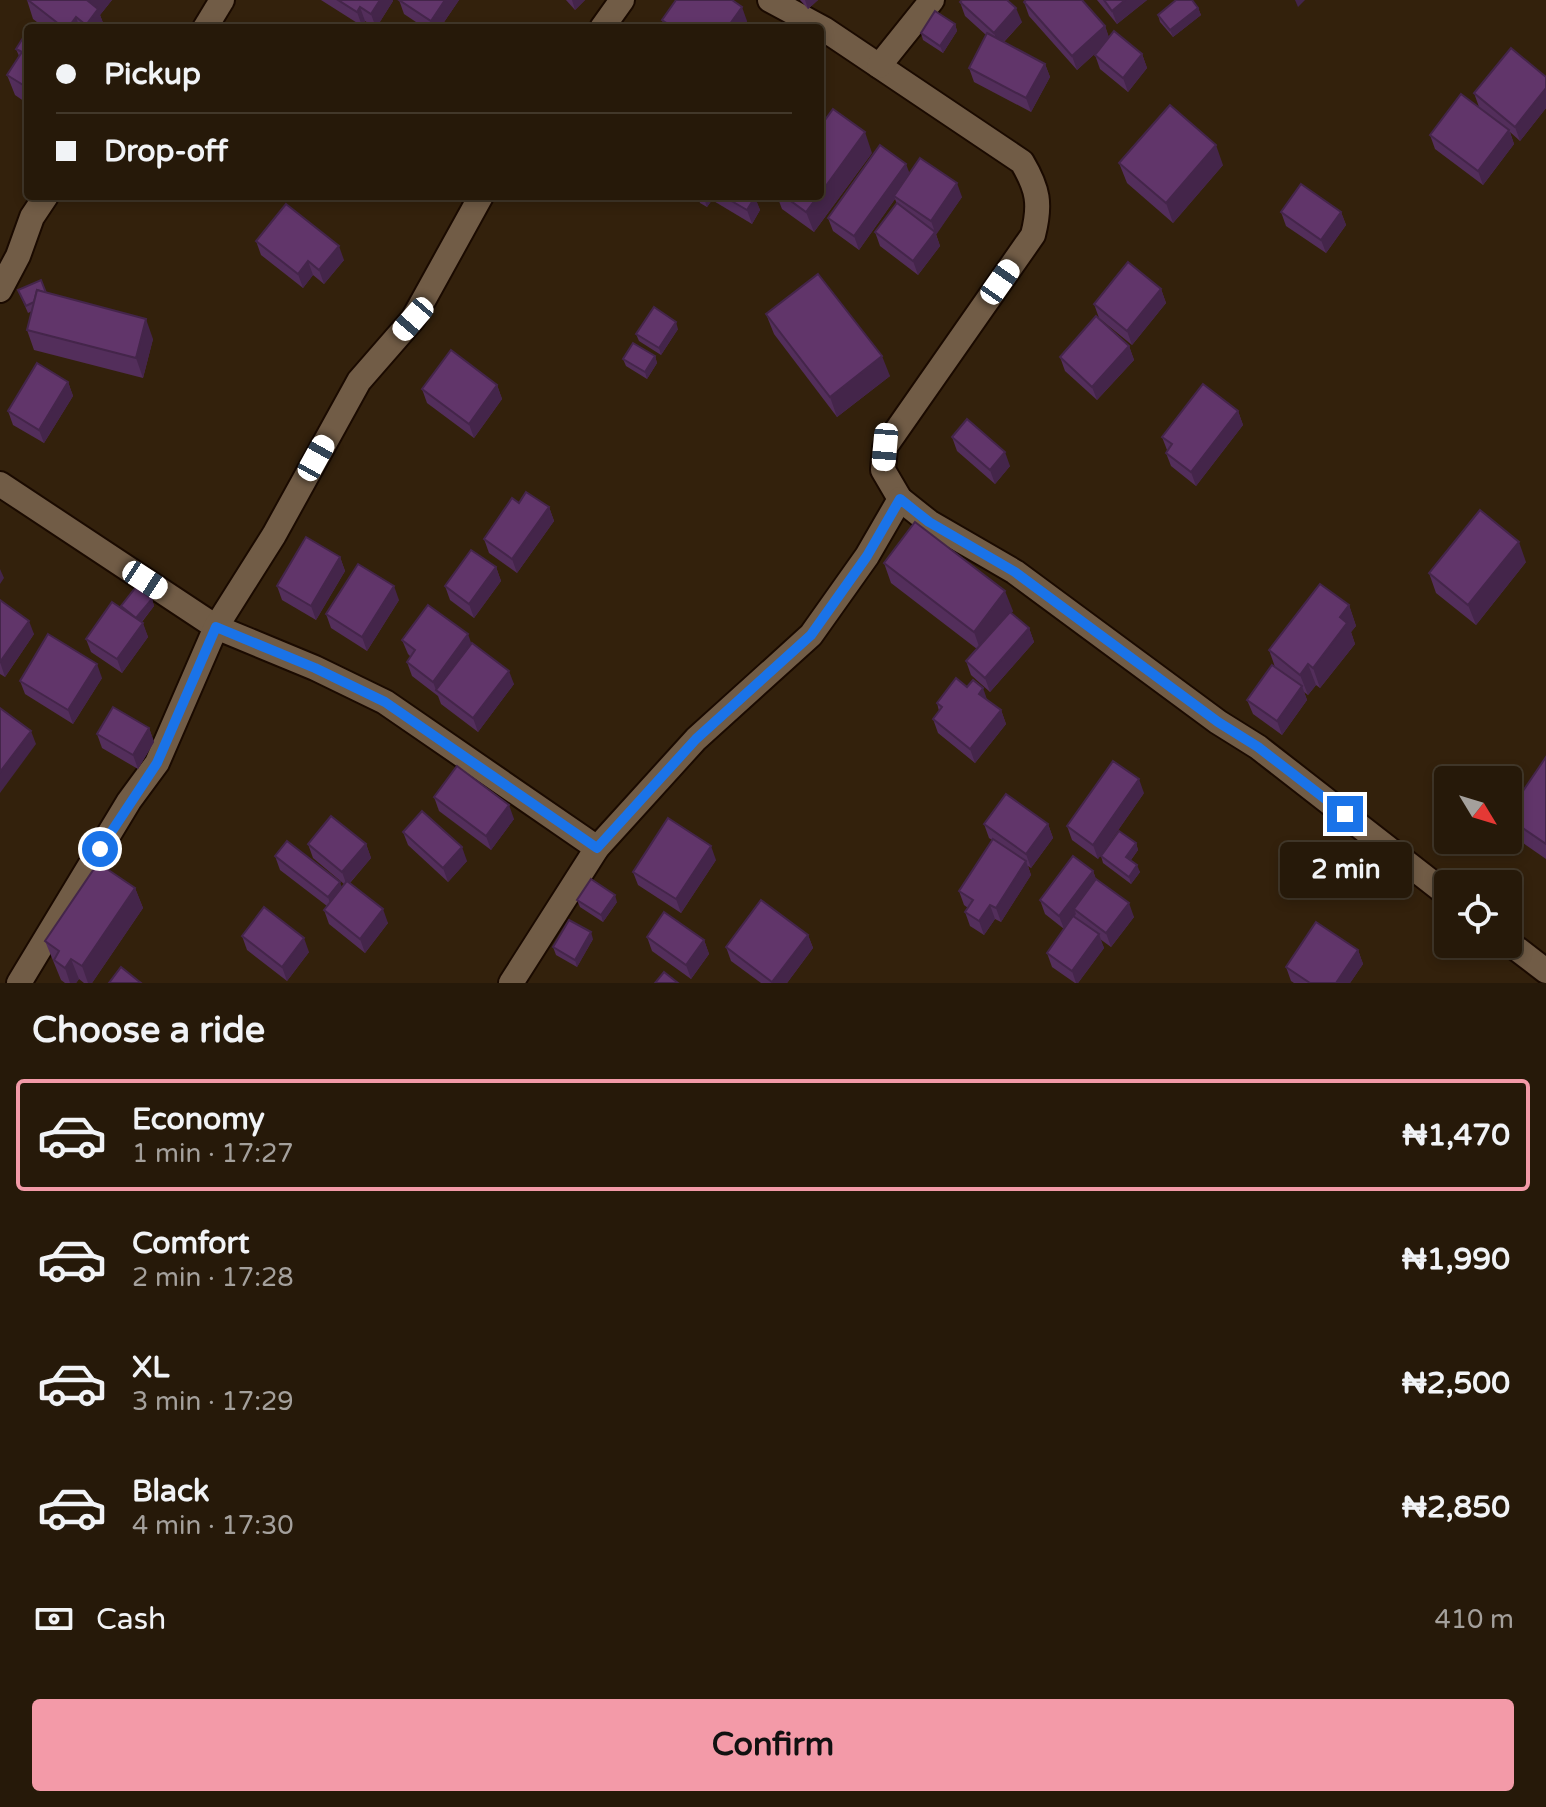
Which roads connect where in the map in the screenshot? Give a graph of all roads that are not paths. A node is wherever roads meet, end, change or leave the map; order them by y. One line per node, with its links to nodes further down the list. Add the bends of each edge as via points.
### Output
1 (222, 0): 5 (street)
2 (622, 0): 6 (street)
3 (770, 0): 7 (street)
4 (932, 0): 9 (street)
5 (207, 24)
6 (605, 24)
7 (815, 24)
8 (824, 29): 9 (street)
9 (879, 66): 14 (street, via 1022,162 1036,185 1039,214 1033,235 885,447 883,470)
10 (43, 200): 12 (street)
11 (479, 200): 15 (street, via 413,319 359,381)
12 (0, 290)
13 (0, 484): 15 (street)
14 (900, 499): 16 (street, via 811,635 696,739); 17 (street, via 1015,572 1258,747)
15 (216, 627): 16 (street, via 385,702); 20 (street, via 157,763)
16 (597, 848): 21 (street)
17 (1434, 884)
18 (1522, 953): 19 (street)
19 (1546, 971)
20 (19, 983)
21 (511, 983)

